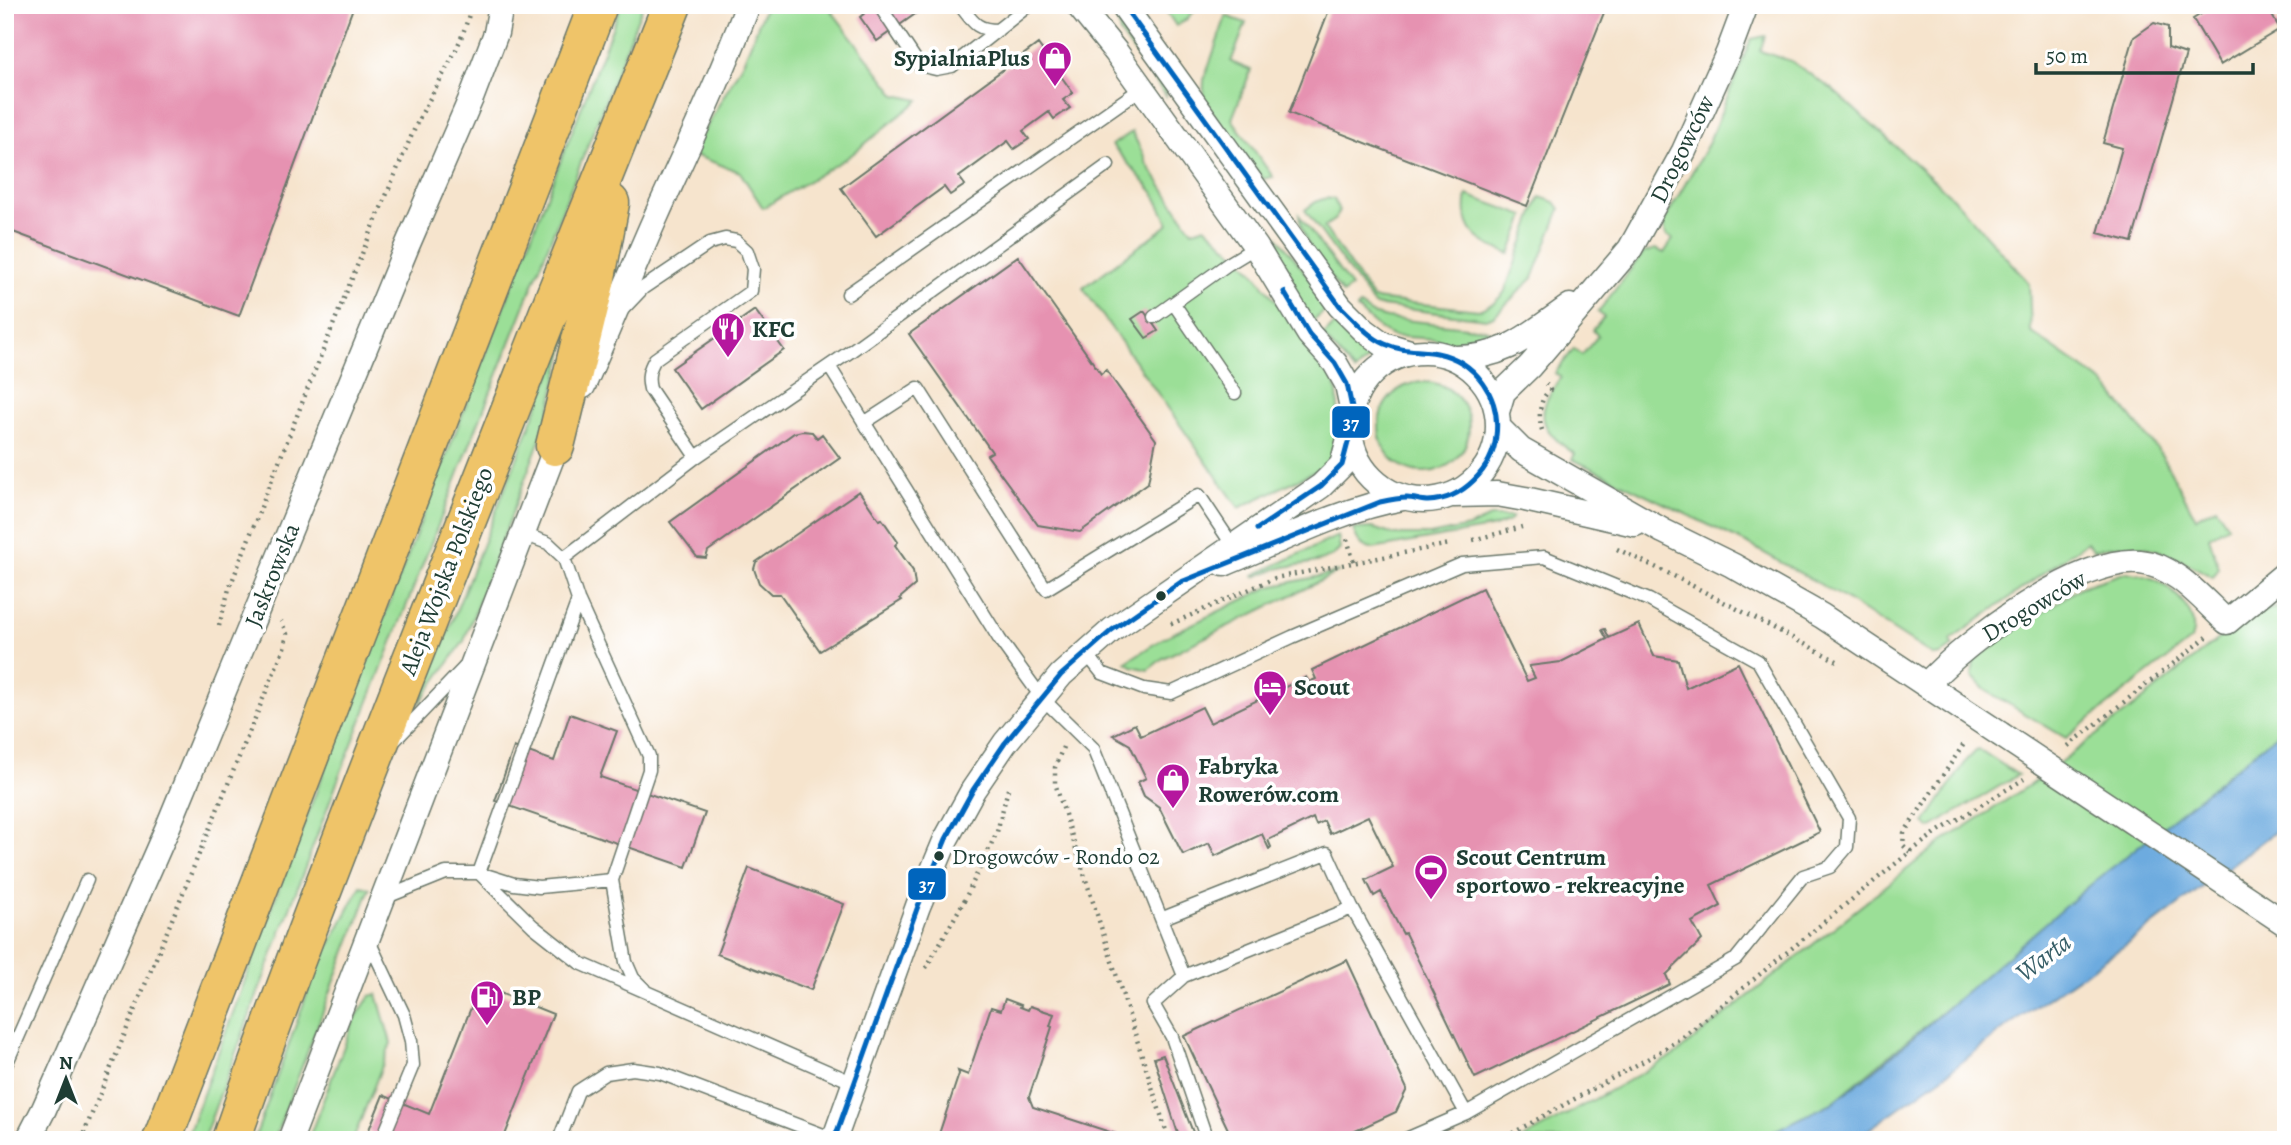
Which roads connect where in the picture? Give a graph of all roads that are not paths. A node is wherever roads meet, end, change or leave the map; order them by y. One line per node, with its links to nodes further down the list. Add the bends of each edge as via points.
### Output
1 (501, 5): 59 (street, Jaskrowska, via 496,33 472,96 161,842)
2 (598, 5): 60 (main road)
3 (672, 5): 13 (main road, Aleja Wojska Polskiego)
4 (748, 5): 20 (street)
5 (879, 5): 11 (lane, via 919,65 936,69 952,66)
6 (960, 5): 11 (lane, via 975,25)
7 (1029, 5): 11 (lane)
8 (1078, 5): 12 (street)
9 (1123, 5): 21 (street, via 1340,306 1383,344)
10 (1746, 5): 16 (street, Drogowców, via 1684,151 1630,249)
11 (998, 30)
12 (1142, 88): 15 (street); 17 (lane)
13 (624, 122): 29 (main road, via 595,283); 44 (main road, Aleja Wojska Polskiego)
14 (1108, 165): 23 (lane)
15 (1256, 247): 18 (lane); 25 (street, via 1309,334 1335,362 1347,384)
16 (1602, 283): 22 (street, Drogowców, via 1513,346 1478,358); 26 (street, Drogowców, via 1503,392)
17 (848, 294)
18 (1174, 304): 19 (lane); 24 (lane)
19 (1154, 317)
20 (613, 320): 29 (street); 30 (lane, via 643,288 710,243 737,241 747,251 753,270 751,291 655,359 650,368 650,389)
21 (1410, 352): 22 (street); 25 (street, via 1384,363 1363,382)
22 (1455, 358): 26 (street, via 1474,371 1489,390)
23 (829, 366): 27 (lane); 30 (lane)
24 (1235, 393)
25 (1352, 408): 28 (street)
26 (1498, 420): 31 (street, via 1492,456 1476,479); 33 (street, via 1521,450)
27 (864, 423): 35 (lane, via 918,388 1046,589 1199,495); 43 (lane, via 1000,640)
28 (1350, 435): 32 (street, via 1359,462 1377,485); 35 (street, via 1342,465 1321,486)
29 (555, 446): 34 (street)
30 (696, 457): 36 (lane)
31 (1453, 495): 32 (street, via 1428,501); 33 (street, via 1497,494)
32 (1404, 498): 38 (street, via 1338,517)
33 (1662, 531): 42 (street, via 1822,616)
34 (523, 534): 36 (lane, via 548,543); 41 (street)
35 (1233, 546): 38 (street)
36 (564, 558): 39 (lane)
37 (2286, 573): 42 (street, Drogowców, via 2227,622 2171,571 2141,562 2111,563 2059,585 1989,630)
38 (1181, 582): 40 (street)
39 (578, 600): 45 (lane); 47 (lane, via 649,756 649,770)
40 (1086, 653): 43 (street); 57 (lane, via 1102,673 1171,694 1462,564 1544,557 1649,600 1758,662 1849,818 1847,847 1830,867 1803,876 1736,960)
41 (476, 657): 44 (lane); 48 (street)
42 (1927, 685): 51 (street, bridge)
43 (1042, 698): 50 (lane, via 1093,748); 56 (street, via 979,780 946,839)
44 (370, 767): 61 (main road, Aleja Wojska Polskiego)
45 (479, 873): 47 (lane, via 538,887); 48 (lane, via 446,873); 54 (lane, via 533,926 580,963)
46 (87, 880): 55 (lane)
47 (612, 880): 54 (lane, via 626,962 633,978)
48 (384, 898): 52 (street)
49 (1352, 908): 50 (lane, via 1327,853); 53 (lane); 57 (lane)
50 (1163, 918): 53 (lane)
51 (2286, 924)
52 (368, 939): 62 (street); 63 (lane, via 404,1015 413,1065)
53 (1184, 976): 65 (lane, via 1153,1004 1172,1037)
54 (647, 991): 56 (lane)
55 (5, 1067)
56 (854, 1083): 58 (street)
57 (1466, 1113): 66 (lane)
58 (834, 1139): 64 (lane, via 660,1073 633,1069 606,1073 578,1091)
59 (29, 1140)
60 (162, 1140)
61 (231, 1140)
62 (290, 1140)
63 (382, 1140)
64 (559, 1140)
65 (1208, 1140)
66 (1404, 1140)

